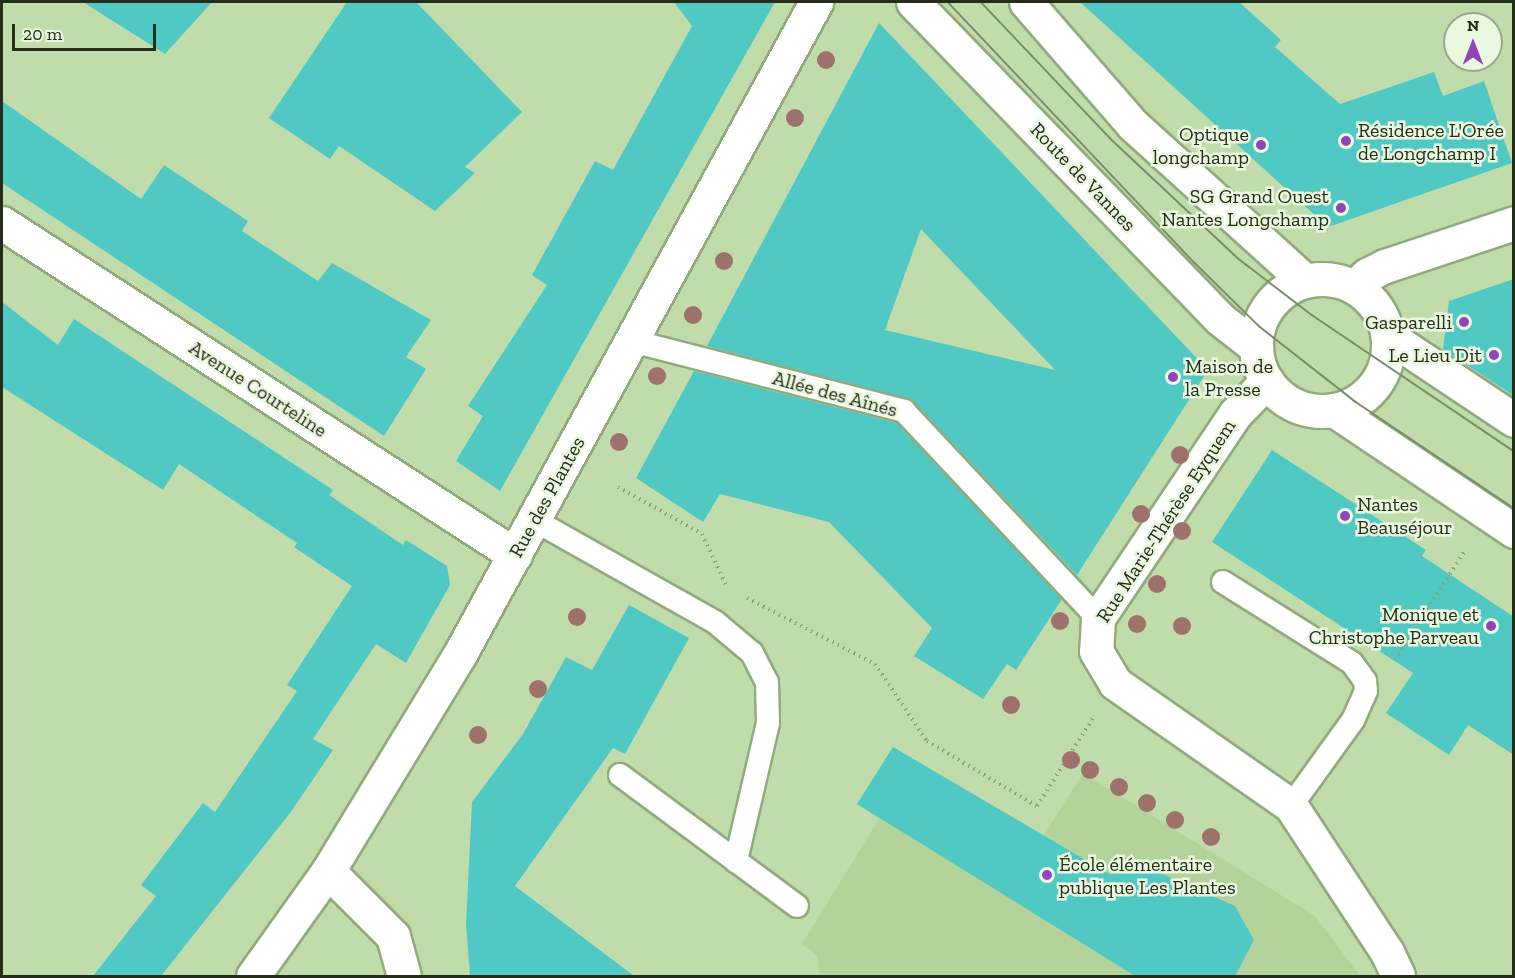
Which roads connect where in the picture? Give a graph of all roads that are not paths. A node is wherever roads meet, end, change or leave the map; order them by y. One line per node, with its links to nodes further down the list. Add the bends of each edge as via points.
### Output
1 (816, 2): 9 (street, Rue des Plantes)
2 (914, 2): 10 (street, Route de Vannes, via 1220,319)
3 (1026, 2): 6 (street, via 1133,125)
4 (2, 223): 16 (street, Avenue Courteline)
5 (1514, 223): 7 (street, via 1385,266)
6 (1305, 281): 7 (street, via 1338,281); 10 (street, via 1282,293 1268,308 1259,326)
7 (1354, 287): 8 (street, via 1376,307)
8 (1388, 336): 12 (street, via 1385,366 1374,387 1356,402); 13 (street)
9 (632, 341): 14 (street, Rue des Plantes); 18 (lane, Allée des Aînés, via 904,411)
10 (1256, 347): 11 (street)
11 (1267, 381): 12 (street, via 1281,397 1300,407); 18 (street, Rue Marie-Thérèse Eyquem, via 1235,414)
12 (1334, 410): 15 (street)
13 (1514, 420)
14 (534, 520): 16 (street, Rue des Plantes); 21 (lane, via 715,622 752,654 767,682 768,723)
15 (1514, 531)
16 (515, 555): 22 (street, Rue des Plantes, via 460,654)
17 (1223, 582): 20 (lane, via 1352,663 1365,681 1366,691 1353,720)
18 (1098, 618): 20 (street, Rue Marie-Thérèse Eyquem, via 1096,651 1115,683)
19 (620, 775): 21 (lane)
20 (1291, 806): 26 (street, Rue Marie-Thérèse Eyquem, via 1381,942)
21 (736, 861): 23 (lane)
22 (328, 871): 24 (street, Rue des Plantes); 25 (street, via 393,936)
23 (797, 906)
24 (253, 976)
25 (404, 976)
26 (1398, 976)

